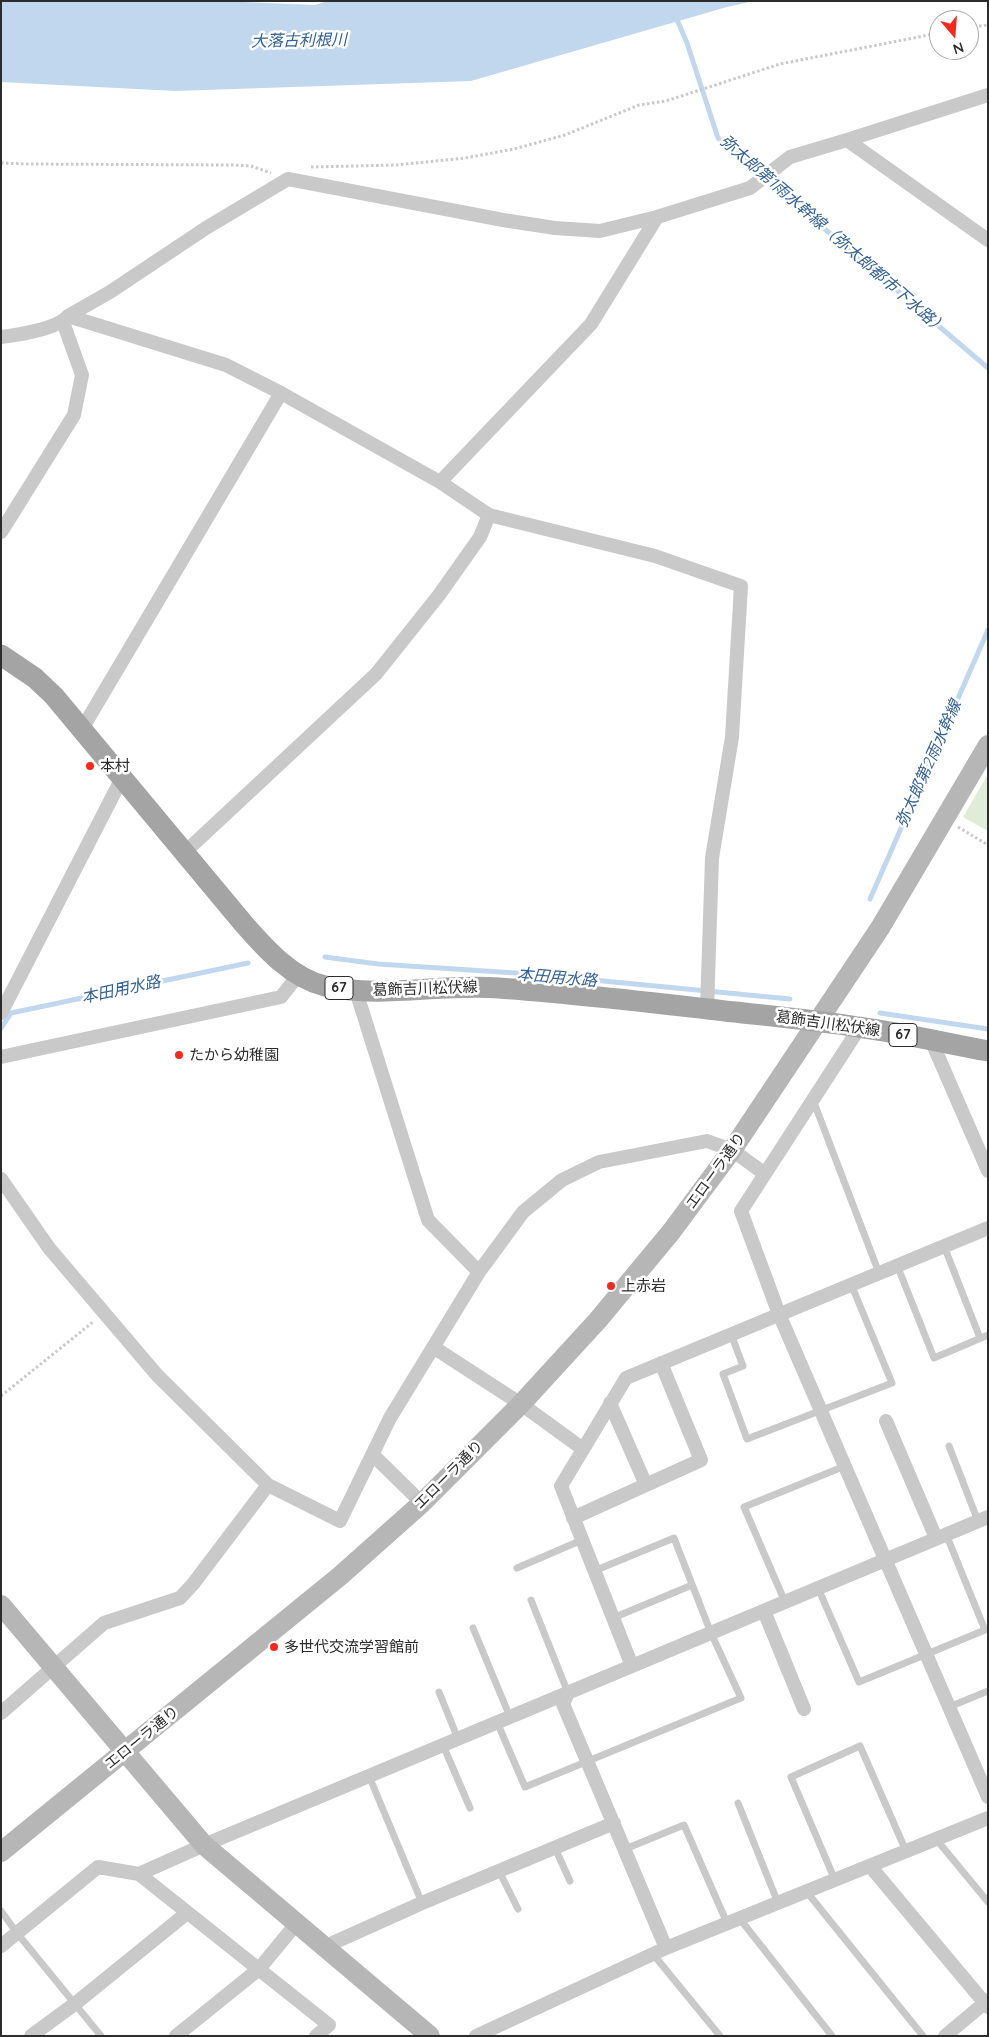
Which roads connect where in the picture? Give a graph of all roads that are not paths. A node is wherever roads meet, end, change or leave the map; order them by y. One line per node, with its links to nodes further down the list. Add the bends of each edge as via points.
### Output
1 (988, 95): 2 (street)
2 (847, 140): 3 (street, via 790,156 750,188); 4 (street)
3 (657, 217): 5 (street, via 600,231 554,228 288,179); 8 (street, via 591,324)
4 (988, 240)
5 (66, 319): 6 (street); 7 (street, via 226,365); 10 (street, via 82,375 74,415)
6 (1, 337)
7 (281, 393): 8 (street); 12 (street)
8 (440, 482): 9 (street)
9 (489, 514): 15 (street, via 480,537 444,588 376,674); 18 (street, via 655,556 741,586 732,737 712,858)
10 (1, 532)
11 (1, 655): 12 (main road, 葛飾吉川松伏線 / 67, via 35,678)
12 (82, 729): 14 (main road, 葛飾吉川松伏線 / 67)
13 (988, 745): 20 (street, エローラ通り, via 880,928)
14 (122, 778): 15 (main road, 葛飾吉川松伏線 / 67); 19 (street)
15 (184, 853): 16 (main road, 葛飾吉川松伏線 / 67, via 273,956)
16 (299, 974): 17 (main road, 葛飾吉川松伏線 / 67, via 323,985); 24 (street, via 281,997)
17 (356, 991): 18 (main road, 葛飾吉川松伏線 / 67, via 496,987); 33 (street, via 428,1220)
18 (707, 1009): 20 (main road, 葛飾吉川松伏線 / 67)
19 (1, 1013)
20 (818, 1021): 21 (main road, 葛飾吉川松伏線 / 67); 26 (street, エローラ通り)
21 (860, 1027): 22 (main road, 葛飾吉川松伏線 / 67); 25 (street)
22 (932, 1040): 23 (main road, 葛飾吉川松伏線 / 67); 27 (street)
23 (988, 1051)
24 (1, 1057)
25 (813, 1100): 28 (street); 34 (lane)
26 (732, 1150): 28 (street); 33 (street, via 707,1141 599,1162 562,1180 523,1212); 43 (street, エローラ通り, via 671,1232 598,1320)
27 (988, 1171)
28 (765, 1174): 36 (street, via 741,1211)
29 (1, 1179): 50 (street, via 49,1248 157,1375)
30 (988, 1228): 31 (street)
31 (944, 1246): 32 (street); 39 (lane)
32 (897, 1266): 34 (street); 39 (lane, via 934,1358)
33 (479, 1272): 40 (street)
34 (879, 1273): 35 (street)
35 (851, 1284): 36 (street); 44 (lane, via 892,1383)
36 (779, 1314): 37 (street); 44 (street)
37 (730, 1334): 41 (street); 44 (lane, via 743,1366 723,1374 747,1439)
38 (988, 1335): 39 (lane)
39 (980, 1338)
40 (433, 1347): 43 (street); 48 (street, via 390,1418)
41 (661, 1363): 42 (street, via 626,1378); 51 (street, via 701,1460)
42 (610, 1403): 47 (street); 51 (street)
43 (521, 1404): 47 (street); 52 (street, エローラ通り)
44 (821, 1411): 49 (street)
45 (886, 1421): 55 (street)
46 (949, 1446): 54 (lane)
47 (583, 1449): 53 (street, via 560,1486)
48 (373, 1456): 50 (street, via 340,1521); 52 (street)
49 (844, 1466): 57 (street); 63 (lane, via 744,1506)
50 (268, 1485): 71 (street, via 180,1598 104,1623)
51 (646, 1485): 53 (street)
52 (422, 1503): 81 (street, エローラ通り, via 340,1576)
53 (573, 1518): 56 (street)
54 (983, 1519): 55 (street)
55 (941, 1536): 57 (street); 69 (lane, via 985,1630)
56 (582, 1540): 58 (lane); 59 (street)
57 (885, 1560): 61 (street); 69 (street)
58 (517, 1568)
59 (594, 1571): 60 (lane, via 674,1538); 66 (street)
60 (692, 1585): 66 (lane); 68 (lane)
61 (818, 1588): 63 (street); 69 (lane, via 859,1682)
62 (531, 1600): 74 (lane)
63 (785, 1602): 65 (street)
64 (1, 1606): 71 (street)
65 (764, 1611): 68 (street); 76 (street)
66 (613, 1618): 70 (street)
67 (473, 1628): 78 (lane)
68 (711, 1633): 70 (street); 82 (lane, via 742,1698)
69 (926, 1654): 75 (street)
70 (632, 1666): 74 (street)
71 (53, 1668): 77 (street); 81 (street)
72 (988, 1691): 75 (lane)
73 (440, 1692): 79 (lane)
74 (568, 1693): 78 (street); 82 (street, via 563,1704)
75 (949, 1707): 84 (street)
76 (804, 1709)
77 (1, 1713)
78 (504, 1720): 79 (street); 82 (lane, via 525,1786)
79 (458, 1739): 80 (street)
80 (443, 1745): 83 (street); 86 (lane)
81 (124, 1753): 90 (street); 94 (street, エローラ通り)
82 (588, 1760): 88 (street)
83 (369, 1776): 90 (street); 103 (lane)
84 (988, 1797)
85 (738, 1803): 102 (lane)
86 (470, 1808)
87 (988, 1818): 89 (street)
88 (614, 1823): 91 (street); 92 (street)
89 (936, 1839): 93 (street); 101 (lane)
90 (204, 1845): 97 (street); 108 (street)
91 (555, 1848): 96 (street); 99 (lane)
92 (625, 1849): 107 (lane, via 684,1825); 112 (street)
93 (906, 1851): 95 (street); 98 (lane, via 860,1746 791,1777)
94 (1, 1852)
95 (870, 1866): 98 (street); 116 (street)
96 (499, 1871): 103 (street); 104 (lane)
97 (139, 1874): 106 (street); 109 (street, via 98,1867)
98 (835, 1880): 100 (street)
99 (570, 1881)
100 (806, 1891): 102 (street); 125 (lane)
101 (988, 1902)
102 (778, 1903): 107 (street)
103 (422, 1904): 111 (street)
104 (518, 1909)
105 (1, 1910): 109 (lane)
106 (187, 1912): 114 (street); 115 (street)
107 (733, 1921): 112 (street); 124 (lane)
108 (296, 1924): 111 (street); 114 (street)
109 (17, 1933): 110 (street); 115 (lane)
110 (1, 1946)
111 (324, 1947): 121 (street)
112 (666, 1948): 113 (street)
113 (652, 1954): 122 (street); 123 (lane)
114 (259, 1969): 119 (street); 120 (street, via 329,2025)
115 (76, 2003): 117 (street); 118 (lane)
116 (987, 2003): 126 (street)
117 (31, 2036)
118 (101, 2036)
119 (176, 2036)
120 (316, 2036)
121 (430, 2036)
122 (476, 2036)
123 (720, 2036)
124 (832, 2036)
125 (923, 2036)
126 (945, 2036)

